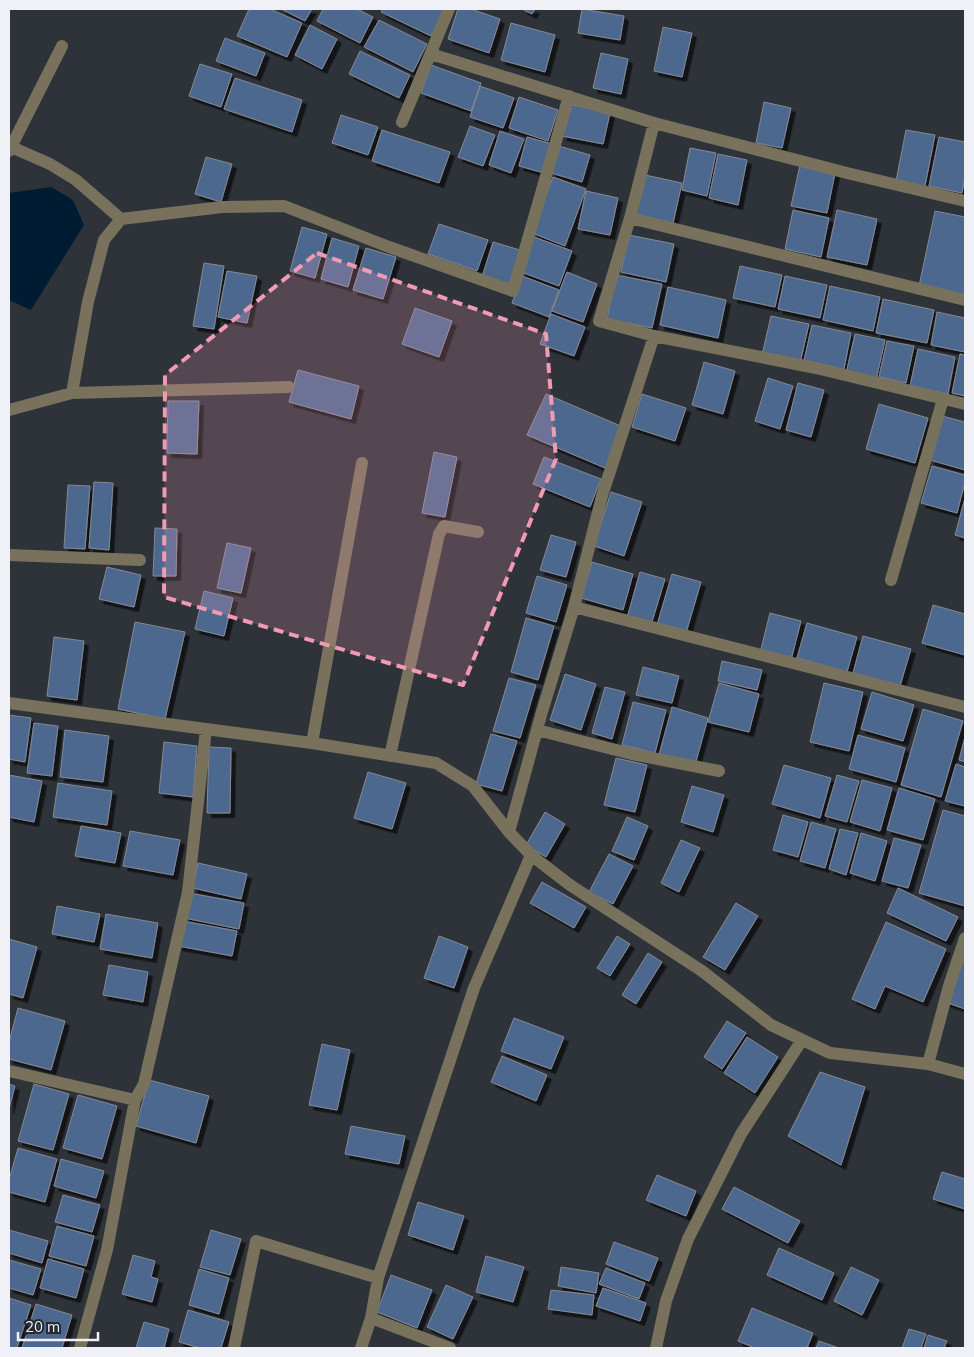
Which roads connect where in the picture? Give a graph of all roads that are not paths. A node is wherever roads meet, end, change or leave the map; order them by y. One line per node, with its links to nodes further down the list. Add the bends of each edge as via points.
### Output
1 (449, 9): 3 (street)
2 (62, 46): 7 (street)
3 (431, 54): 4 (street); 5 (street)
4 (569, 96): 6 (street); 10 (street, via 514,291 284,206 222,207)
5 (402, 122)
6 (654, 123): 8 (street); 9 (street)
7 (10, 148): 10 (street, via 50,164 76,180)
8 (965, 201)
9 (630, 218): 11 (street); 12 (street, via 599,321)
10 (122, 219): 14 (street, via 104,240 88,302)
11 (965, 300)
12 (654, 336): 15 (street, via 816,368); 23 (street, via 602,496)
13 (289, 387): 14 (street)
14 (72, 393): 17 (street)
15 (943, 399): 16 (street); 22 (street)
16 (965, 404)
17 (9, 410)
18 (362, 464): 28 (street)
19 (478, 532): 29 (street, via 444,526 439,534)
20 (9, 556): 21 (street)
21 (140, 560)
22 (891, 580)
23 (574, 607): 25 (street); 27 (street)
24 (9, 703): 26 (street)
25 (965, 707)
26 (206, 729): 28 (street); 38 (street, via 188,892 144,1084)
27 (537, 730): 30 (street, via 632,754); 31 (street)
28 (312, 743): 29 (street)
29 (390, 756): 31 (street, via 436,763 473,786)
30 (719, 771)
31 (509, 832): 32 (street)
32 (531, 854): 34 (street, via 570,885 702,971 771,1025); 39 (street, via 474,988)
33 (965, 938): 35 (street)
34 (802, 1040): 35 (street, via 830,1053); 45 (street, via 741,1134 688,1238 666,1301)
35 (928, 1064): 37 (street)
36 (9, 1072): 38 (street)
37 (965, 1074)
38 (135, 1100): 41 (street, via 107,1250)
39 (378, 1278): 40 (street); 42 (street, via 256,1241)
40 (371, 1318): 43 (street); 44 (street)
41 (80, 1348)
42 (234, 1348)
43 (361, 1348)
44 (450, 1348)
45 (656, 1348)

